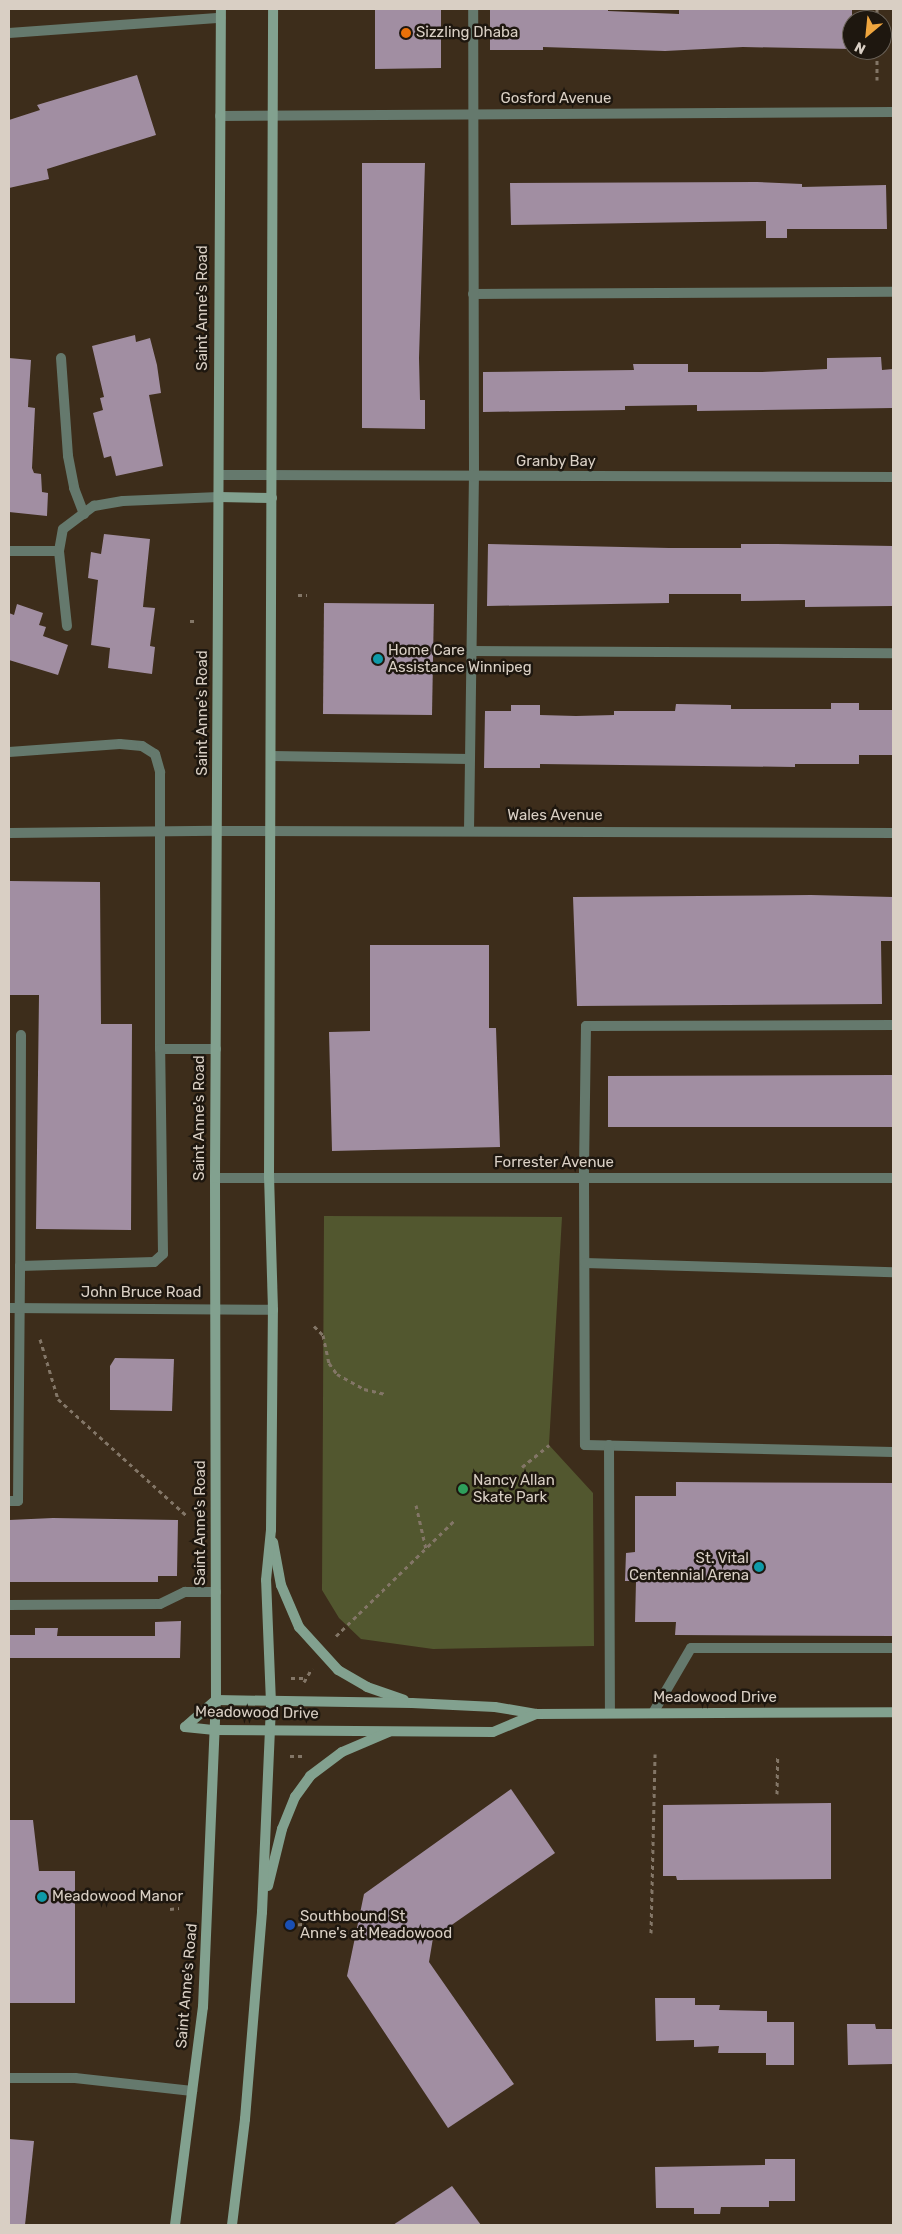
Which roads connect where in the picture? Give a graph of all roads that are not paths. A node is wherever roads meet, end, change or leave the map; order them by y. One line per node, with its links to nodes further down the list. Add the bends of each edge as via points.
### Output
1 (273, 9): 8 (main road)
2 (473, 9): 6 (street)
3 (220, 13): 4 (street); 7 (main road, Saint Anne's Road)
4 (9, 33)
5 (893, 112): 6 (street, Gosford Avenue)
6 (473, 115): 8 (street, Gosford Avenue); 10 (street)
7 (220, 116): 8 (street, Gosford Avenue); 12 (main road, Saint Anne's Road)
8 (272, 116): 13 (main road)
9 (893, 292): 10 (street)
10 (473, 294): 15 (street)
11 (61, 358): 18 (street, via 68,456 74,488)
12 (219, 475): 13 (street, Granby Bay); 16 (main road, Saint Anne's Road)
13 (272, 476): 15 (street, Granby Bay); 17 (main road)
14 (893, 476): 15 (street, Granby Bay)
15 (474, 477): 22 (street)
16 (219, 496): 17 (main road); 18 (street, via 123,501 94,506); 28 (main road, Saint Anne's Road)
17 (272, 498): 25 (main road)
18 (84, 514): 20 (street, via 63,529)
19 (9, 551): 20 (street)
20 (59, 551): 21 (street)
21 (67, 626)
22 (471, 651): 23 (street); 26 (street)
23 (893, 654)
24 (9, 752): 27 (street, via 120,744 142,746 154,754 160,772)
25 (272, 756): 26 (street); 29 (main road)
26 (470, 759): 30 (street)
27 (158, 831): 28 (street, Wales Avenue); 31 (street, Wales Avenue); 35 (street)
28 (217, 831): 29 (street, Wales Avenue); 36 (main road, Saint Anne's Road)
29 (272, 831): 30 (street, Wales Avenue); 38 (main road)
30 (468, 831): 32 (street, Wales Avenue)
31 (9, 833)
32 (893, 833)
33 (893, 1025): 39 (street, via 586,1026)
34 (21, 1036): 42 (street)
35 (160, 1048): 36 (street); 42 (street, via 163,1254 154,1262)
36 (216, 1049): 37 (main road, Saint Anne's Road)
37 (215, 1178): 38 (street, Forrester Avenue); 45 (main road, Saint Anne's Road)
38 (269, 1178): 39 (street, Forrester Avenue); 46 (main road)
39 (584, 1178): 40 (street, Forrester Avenue); 41 (street)
40 (893, 1178)
41 (585, 1263): 43 (street); 47 (street, via 586,1445)
42 (20, 1266): 44 (street)
43 (893, 1272)
44 (13, 1308): 45 (street, John Bruce Road); 49 (street, via 18,1502)
45 (217, 1308): 46 (street, John Bruce Road); 51 (main road, Saint Anne's Road)
46 (273, 1310): 50 (main road)
47 (609, 1445): 48 (street); 58 (street)
48 (893, 1452)
49 (9, 1502)
50 (271, 1530): 55 (main road, via 266,1580); 56 (main road, via 281,1585 299,1628 338,1670 368,1687)
51 (216, 1592): 52 (street, via 185,1592 160,1604); 54 (main road, Saint Anne's Road)
52 (9, 1605)
53 (893, 1648): 59 (street, via 691,1648)
54 (216, 1700): 55 (main road, Meadowood Drive); 62 (main road, Saint Anne's Road); 62 (main road, Meadowood Drive, via 185,1726)
55 (271, 1703): 56 (main road, Meadowood Drive); 63 (main road)
56 (412, 1703): 60 (main road, Meadowood Drive, via 495,1707)
57 (893, 1712): 59 (main road, Meadowood Drive)
58 (610, 1713): 59 (main road, Meadowood Drive); 60 (main road, Meadowood Drive)
59 (653, 1713)
60 (537, 1714): 61 (main road, Meadowood Drive, via 493,1732)
61 (398, 1729): 63 (main road, Meadowood Drive); 64 (main road, via 359,1743 310,1776 295,1797 282,1830)
62 (216, 1730): 63 (main road, Meadowood Drive); 66 (main road, Saint Anne's Road, via 203,2007)
63 (270, 1730): 64 (main road)
64 (262, 1912): 68 (main road, via 245,2119)
65 (9, 2078): 66 (street, via 75,2078)
66 (192, 2091): 67 (main road, Saint Anne's Road)
67 (175, 2225)
68 (232, 2225)

